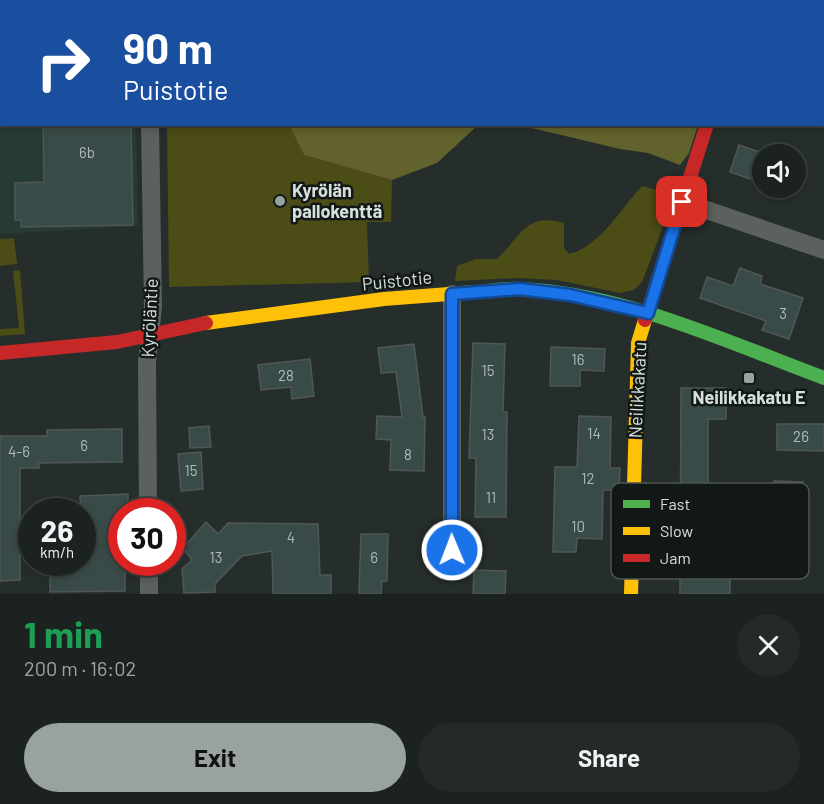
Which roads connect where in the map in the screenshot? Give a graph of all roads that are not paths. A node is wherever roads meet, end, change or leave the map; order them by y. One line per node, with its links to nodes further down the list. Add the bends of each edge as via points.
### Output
1 (150, 126): 7 (street, Kyröläntie)
2 (706, 126): 3 (street, Neilikkakatu)
3 (682, 202): 4 (street); 6 (street, Neilikkakatu)
4 (824, 250)
5 (452, 294): 6 (street, Puistotie, via 520,289 570,295); 7 (street, Puistotie, via 384,299); 12 (street)
6 (648, 313): 9 (street, Puistotie); 10 (street, Neilikkakatu, via 638,343)
7 (151, 335): 8 (street, Puistotie); 11 (street, Kyröläntie, via 147,362)
8 (0, 353)
9 (824, 378)
10 (634, 483)
11 (148, 498)
12 (452, 571)
13 (149, 576): 15 (street)
14 (631, 579): 16 (street, Neilikkakatu)
15 (149, 594)
16 (631, 594)

